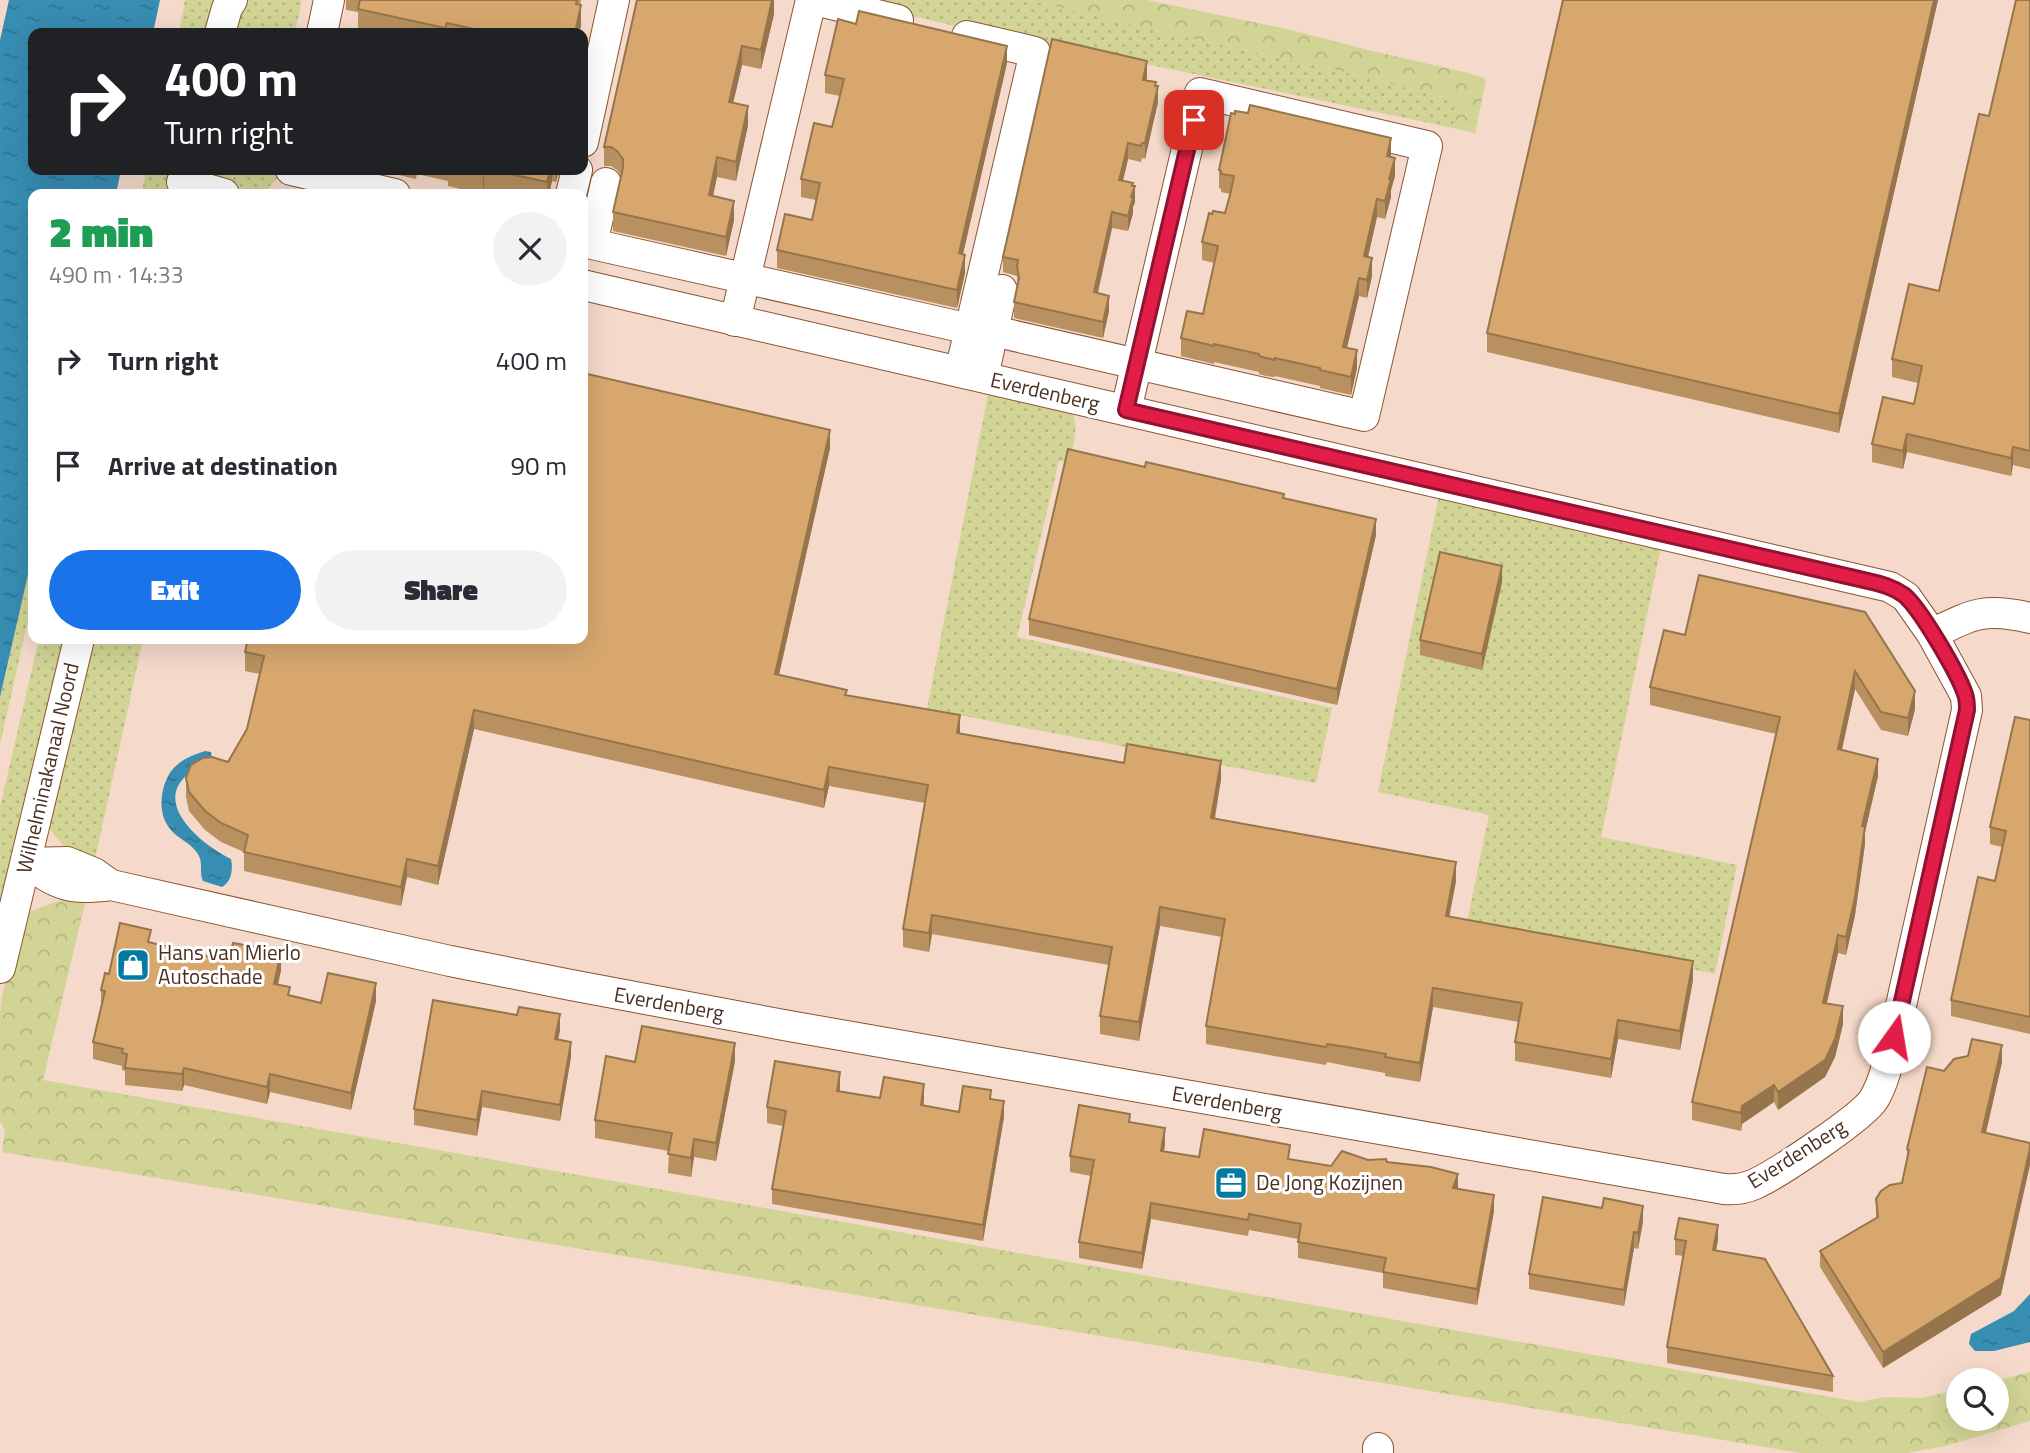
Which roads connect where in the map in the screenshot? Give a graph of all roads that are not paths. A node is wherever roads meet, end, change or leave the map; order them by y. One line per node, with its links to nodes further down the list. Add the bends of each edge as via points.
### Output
1 (232, 0): 5 (street)
2 (329, 0): 6 (street)
3 (614, 0): 7 (street)
4 (812, 0): 13 (street); 17 (street, via 1035,52)
5 (221, 28)
6 (322, 28)
7 (588, 101)
8 (312, 175): 12 (street)
9 (182, 182): 11 (street)
10 (606, 183): 13 (street, via 592,244)
11 (206, 189)
12 (373, 189)
13 (745, 278): 16 (street); 17 (street)
14 (588, 286): 16 (street, Everdenberg)
15 (1002, 290): 17 (street)
16 (736, 320): 19 (street, Everdenberg)
17 (982, 330): 18 (street); 19 (street)
18 (1138, 363): 18 (street, via 1364,416 1427,146 1200,93); 20 (street)
19 (971, 375): 20 (street, Everdenberg)
20 (1126, 410): 22 (street, Everdenberg, via 1890,587 1906,597)
21 (2030, 618): 22 (street, via 1988,611)
22 (1932, 634): 24 (street, Everdenberg, via 1966,696 1967,710 1882,1083 1865,1111 1780,1169 1736,1191 584,988 111,885 67,862)
23 (78, 644): 24 (street, Wilhelminakanaal Noord)
24 (26, 863): 25 (street, Wilhelminakanaal Noord)
25 (0, 968)

